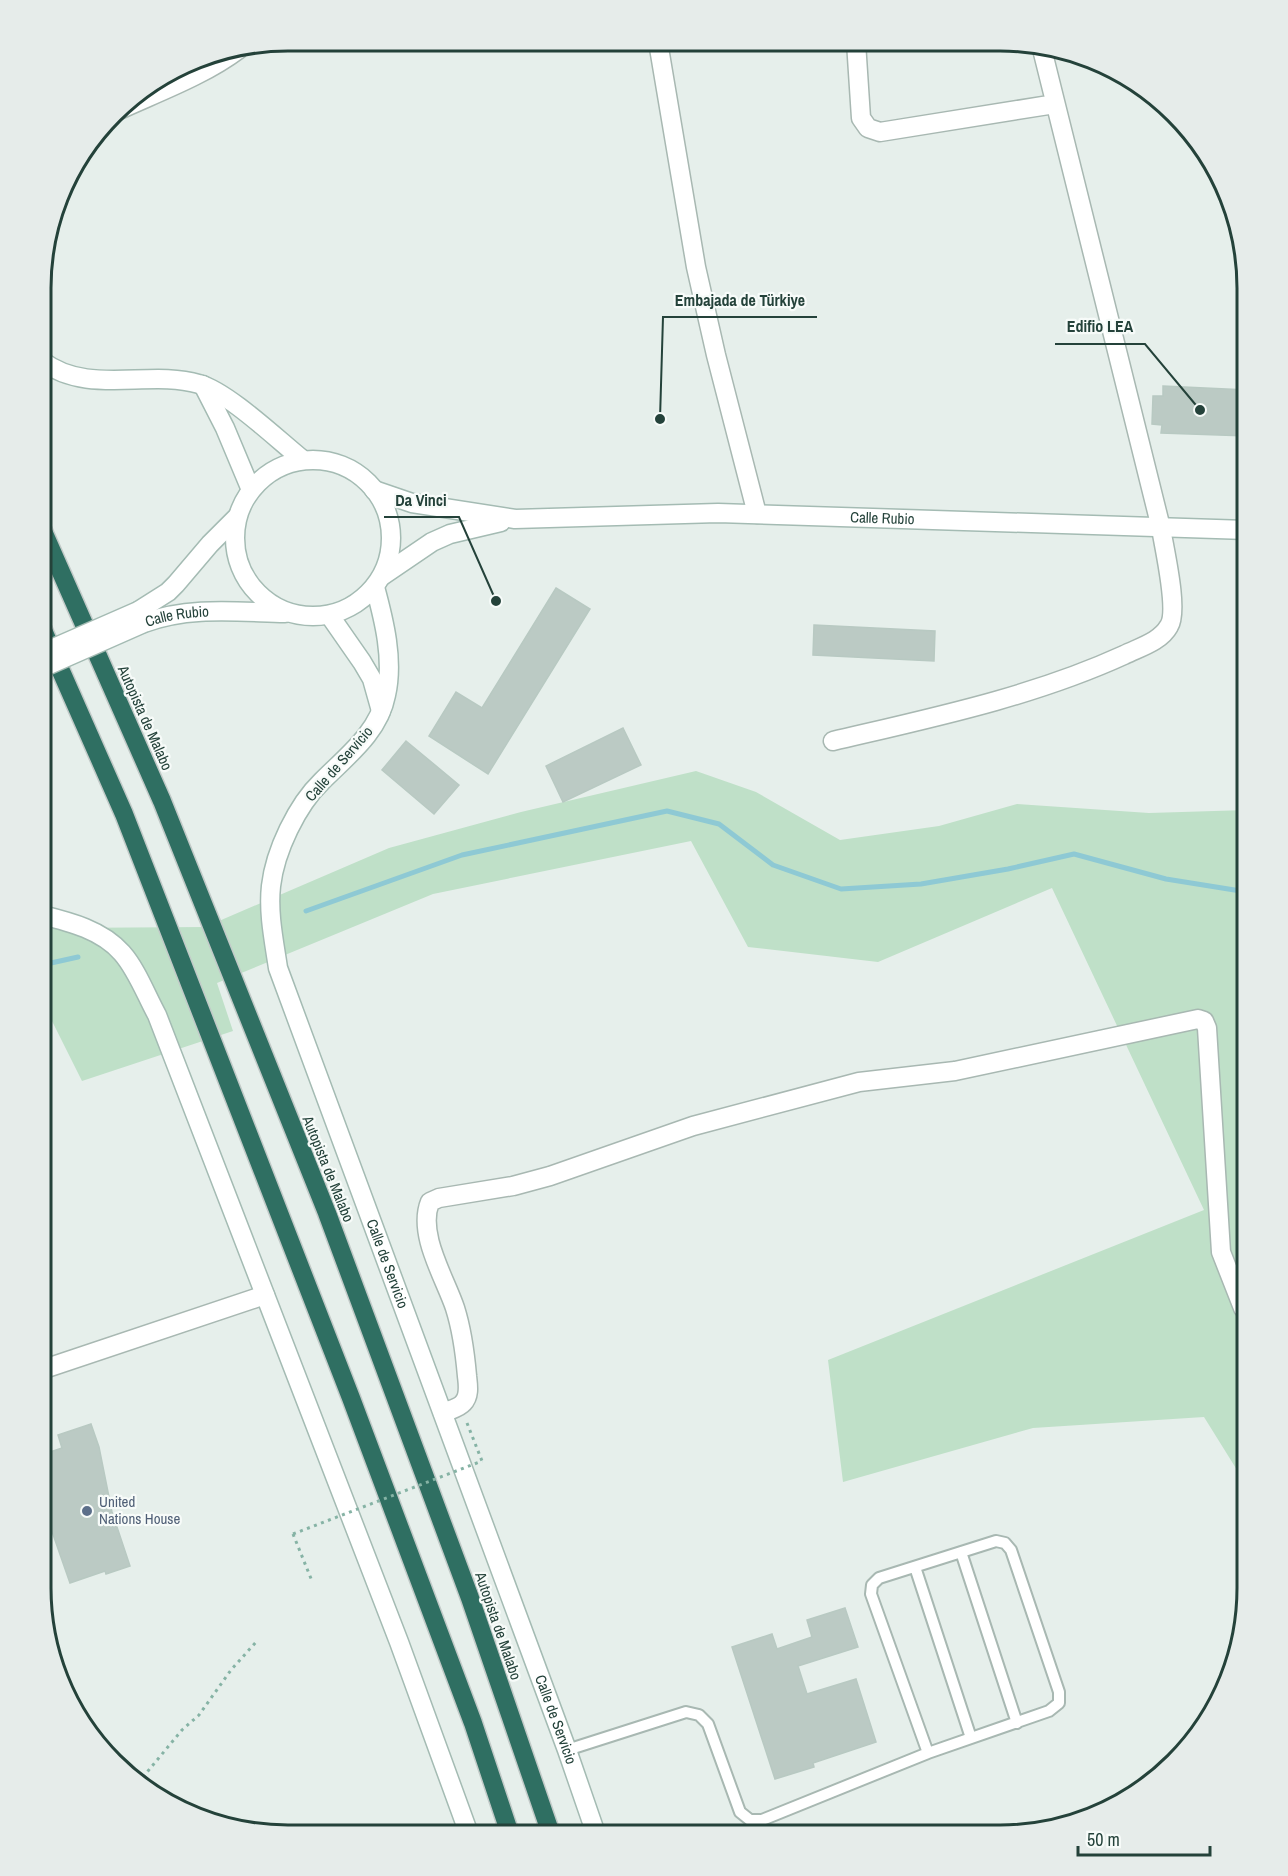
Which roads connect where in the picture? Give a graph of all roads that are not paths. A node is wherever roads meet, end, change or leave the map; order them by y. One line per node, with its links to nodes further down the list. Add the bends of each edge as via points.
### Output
1 (660, 51): 12 (street, via 696,267)
2 (857, 51): 6 (street, via 861,118 868,128 880,132)
3 (1043, 55): 6 (street)
4 (222, 61): 5 (street)
5 (150, 95)
6 (1055, 105): 15 (street)
7 (51, 365): 8 (street, via 93,380 172,380)
8 (203, 385): 9 (street, via 223,396); 10 (street)
9 (303, 460): 10 (street, via 265,475); 11 (street, via 330,461 355,472)
10 (251, 490): 13 (street)
11 (375, 490): 14 (street, Calle Rubio, via 412,503); 18 (street, via 386,509 391,532 390,554)
12 (757, 514): 14 (street, Calle Rubio); 15 (street, Calle Rubio)
13 (237, 517): 19 (street, via 234,541 244,575 267,602); 21 (street, Calle Rubio, via 176,585)
14 (515, 519): 18 (street, Calle Rubio, via 441,538)
15 (1161, 528): 16 (street, Calle Rubio); 26 (street, via 1173,606 1170,625 1158,639 1045,686 958,712)
16 (1237, 530)
17 (51, 549): 40 (highway, Autopista de Malabo, via 162,801 327,1213 470,1598)
18 (379, 581): 20 (street, via 362,600); 25 (street, Calle de Servicio, via 389,674)
19 (289, 613): 20 (street); 21 (street, Calle Rubio, via 183,612)
20 (330, 616): 25 (street, Calle de Servicio, via 372,679)
21 (141, 617): 23 (street, Calle Rubio, bridge); 24 (street, Calle Rubio, bridge)
22 (51, 648): 39 (highway, via 124,814 291,1244 473,1723)
23 (51, 650)
24 (51, 663)
25 (381, 711): 31 (street, Calle de Servicio, via 357,748 319,784 281,845 271,886 272,926 278,968)
26 (833, 741)
27 (51, 917): 29 (street, via 98,934 122,953 138,979 157,1015)
28 (1237, 1293): 31 (street, via 1221,1252 1207,1028 1198,1019 955,1071 859,1082 693,1126 532,1181 430,1202 427,1229 455,1308 465,1348 468,1387 463,1404)
29 (265, 1295): 30 (street); 38 (street, via 399,1642)
30 (51, 1367)
31 (443, 1413): 36 (street, Calle de Servicio)
32 (961, 1552): 33 (lane); 34 (lane); 34 (lane, via 996,1540 1011,1550 1059,1692 1059,1703 1049,1711)
33 (915, 1567): 35 (lane); 37 (lane, via 879,1578 872,1585 872,1594)
34 (1017, 1723): 35 (lane)
35 (971, 1738): 37 (lane)
36 (567, 1750): 37 (lane, via 686,1712 699,1715 708,1724 740,1812 750,1820 762,1820); 41 (street, Calle de Servicio)
37 (928, 1753)
38 (460, 1825)
39 (507, 1825)
40 (548, 1825)
41 (593, 1825)

